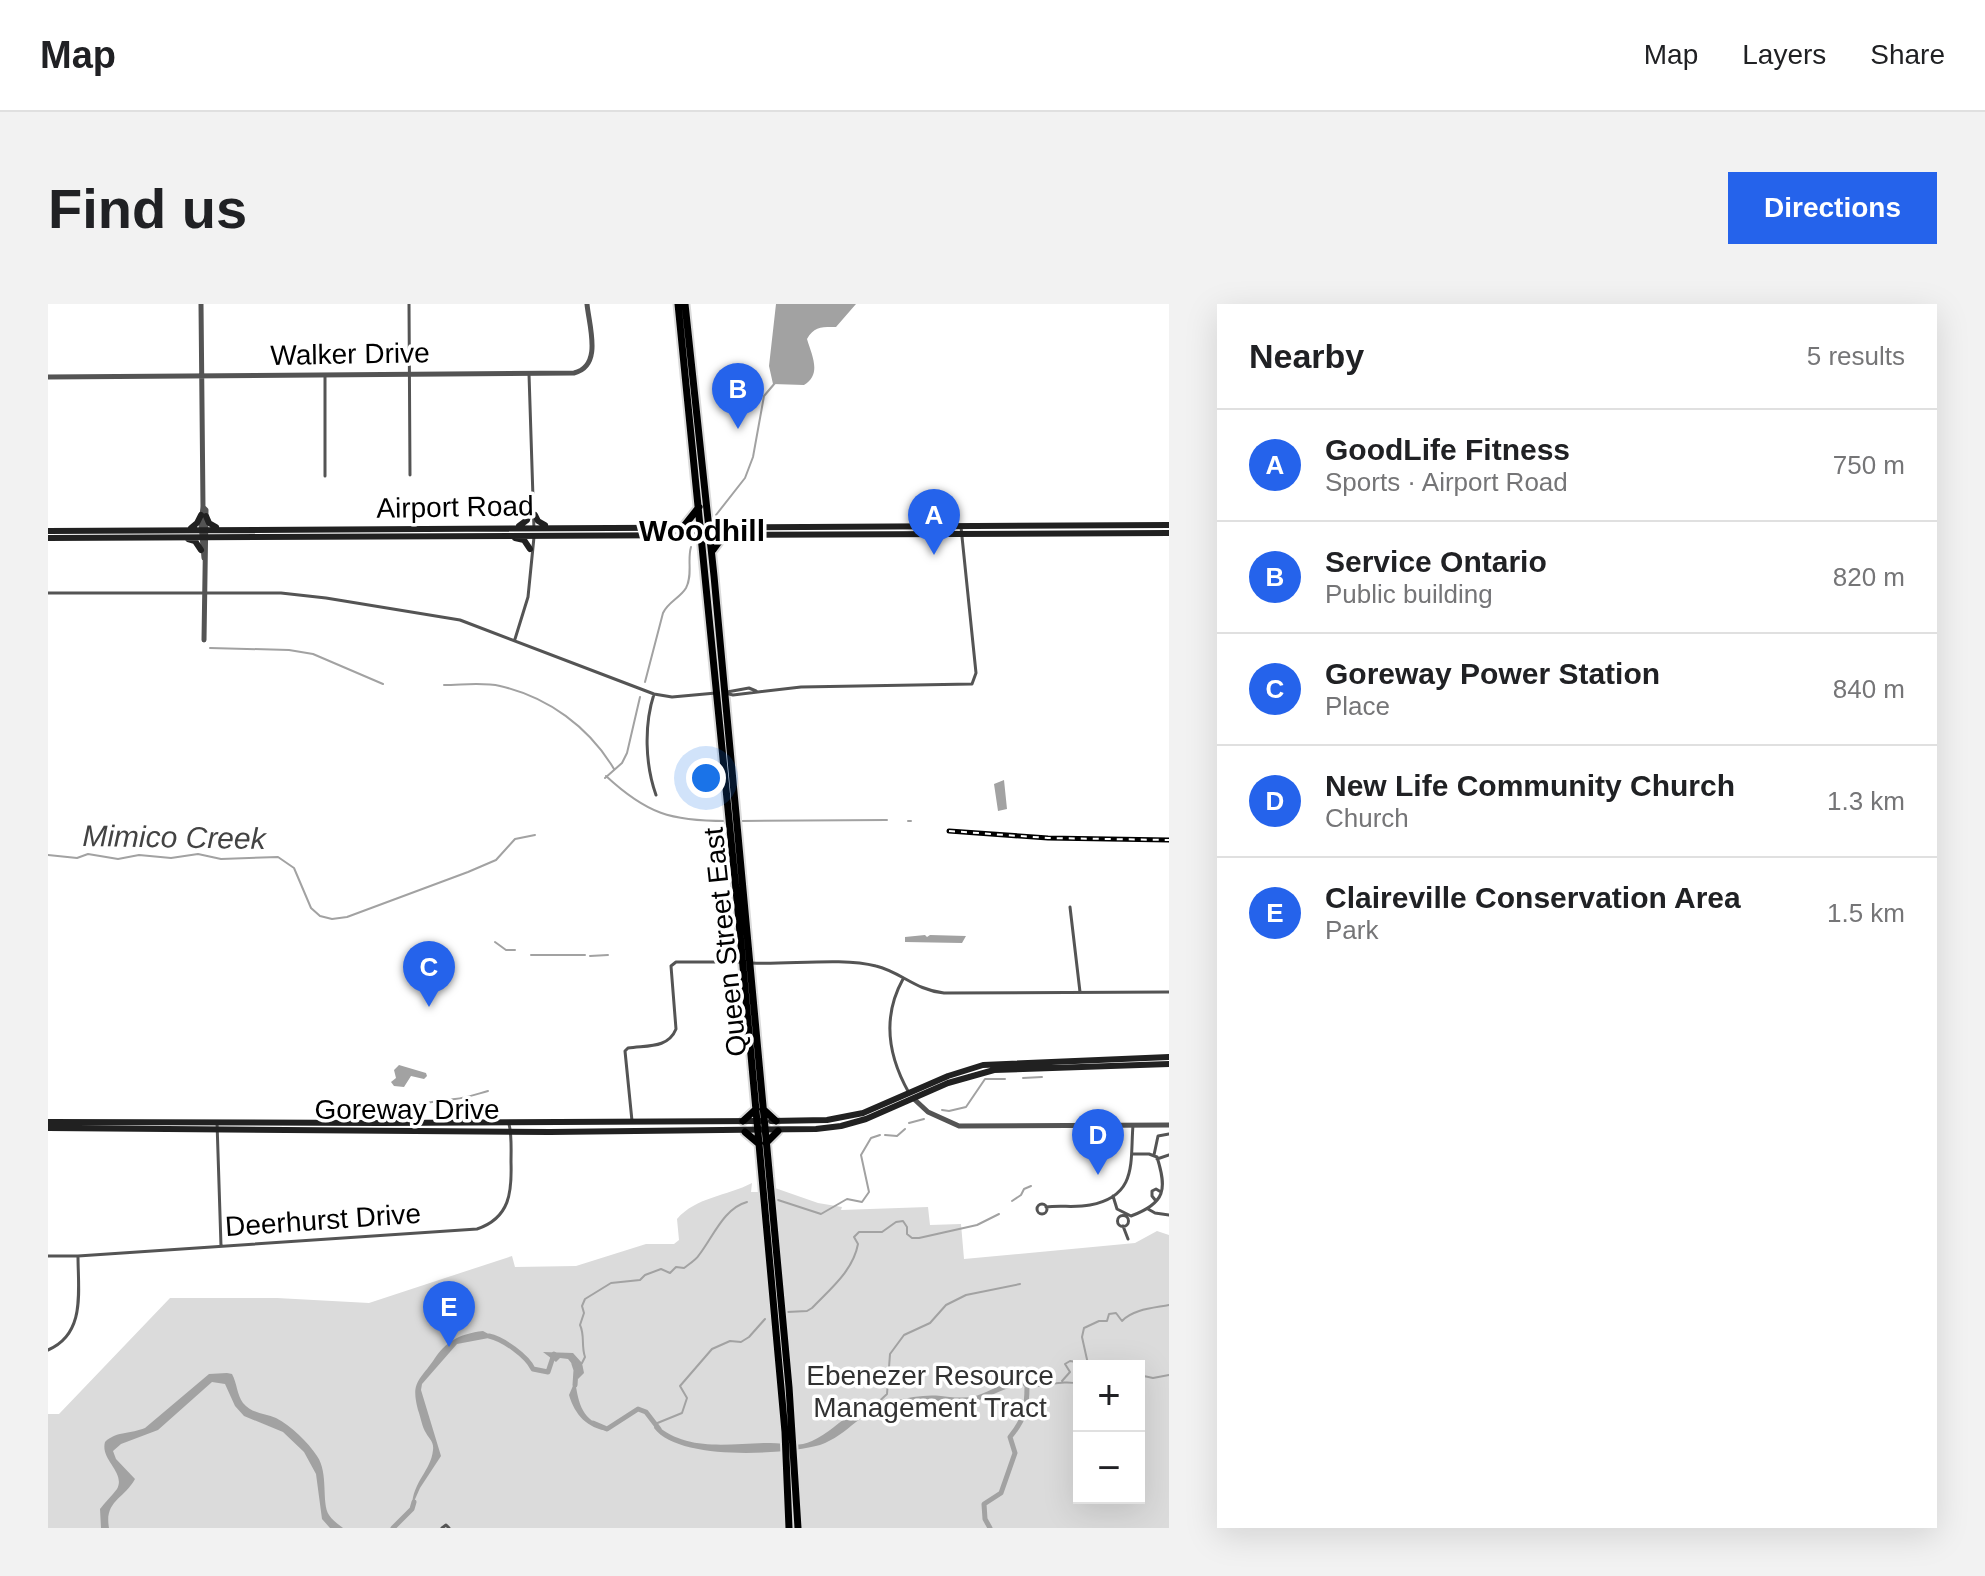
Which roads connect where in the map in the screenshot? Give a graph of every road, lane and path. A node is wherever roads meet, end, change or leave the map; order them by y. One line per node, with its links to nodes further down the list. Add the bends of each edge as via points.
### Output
1 (201, 304): 8 (street)
2 (409, 304): 6 (street)
3 (587, 304): 7 (street, Walker Drive, via 589,364 574,373)
4 (678, 304): 13 (main road, Queen Street East)
5 (685, 304): 21 (main road, Queen Street East)
6 (411, 374): 7 (street, Walker Drive); 9 (street, Walker Drive); 11 (street)
7 (529, 374): 14 (street)
8 (203, 375): 9 (street, Walker Drive); 10 (street, Walker Drive); 15 (street)
9 (325, 375): 12 (street)
10 (48, 377)
11 (410, 475)
12 (325, 476)
13 (699, 507): 17 (main road); 21 (main road, Queen Street East)
14 (532, 513): 18 (main road, via 540,523); 24 (main road); 25 (street)
15 (203, 516): 19 (main road, via 196,525); 20 (main road, via 213,526); 26 (street)
16 (1169, 525): 22 (main road, Airport Road)
17 (684, 526): 18 (main road, Airport Road); 21 (main road, Airport Road)
18 (556, 527): 25 (main road, Airport Road)
19 (181, 529): 23 (main road, Airport Road); 26 (main road, Airport Road)
20 (227, 529): 24 (main road, Airport Road); 26 (main road, Airport Road)
21 (705, 530): 25 (main road, Airport Road); 27 (main road, Airport Road); 29 (main road, Airport Road); 32 (main road, Queen Street East); 37 (main road, Queen Street East)
22 (961, 530): 27 (main road, Airport Road); 28 (main road, Airport Road); 41 (street, via 976,673 972,684)
23 (48, 531)
24 (511, 531): 25 (main road, Airport Road); 26 (main road, Airport Road); 33 (main road)
25 (532, 531): 33 (street); 33 (street)
26 (203, 533): 30 (main road, Airport Road); 34 (street)
27 (861, 533): 29 (main road, Airport Road)
28 (1169, 533)
29 (724, 535): 32 (main road)
30 (177, 537): 31 (main road, Airport Road); 34 (main road, via 195,541)
31 (48, 538)
32 (712, 552): 40 (main road, Queen Street East)
33 (531, 553): 39 (street, via 528,597)
34 (202, 554): 36 (street)
35 (48, 593): 36 (street)
36 (204, 593): 38 (street); 39 (street, via 326,598 460,620)
37 (711, 632): 40 (main road); 41 (main road, Queen Street East)
38 (204, 640)
39 (515, 641): 42 (street)
40 (720, 645): 41 (main road, Queen Street East)
41 (721, 693): 42 (street); 45 (main road, Queen Street East)
42 (654, 694): 43 (street, via 647,736)
43 (656, 795)
44 (1070, 907): 47 (street)
45 (746, 962): 46 (street, via 865,964); 52 (main road, Queen Street East); 58 (street, via 672,964 672,1038 625,1051)
46 (903, 979): 47 (street, via 936,992); 51 (street, via 889,1022 893,1058)
47 (1080, 992): 48 (street)
48 (1169, 992)
49 (1169, 1057): 51 (main road, via 983,1065)
50 (1169, 1064): 51 (main road, via 994,1070)
51 (912, 1096): 55 (main road, Goreway Drive, via 844,1118); 59 (street, via 928,1112 959,1126); 64 (main road, Goreway Drive, via 841,1126)
52 (759, 1110): 53 (main road); 54 (main road, Queen Street East); 55 (main road)
53 (743, 1121): 54 (main road, Goreway Drive); 58 (main road, Goreway Drive)
54 (760, 1121): 55 (main road, Goreway Drive); 67 (main road, Queen Street East)
55 (776, 1121)
56 (48, 1122): 61 (main road, Goreway Drive)
57 (509, 1123): 58 (main road, Goreway Drive); 61 (main road, Goreway Drive); 63 (street, Deerhurst Drive)
58 (632, 1123): 65 (street)
59 (1133, 1125): 60 (street); 70 (street)
60 (1169, 1125)
61 (217, 1126): 62 (main road, Goreway Drive); 63 (main road, Goreway Drive); 83 (street)
62 (48, 1128)
63 (511, 1131): 65 (main road, Goreway Drive); 83 (street, Deerhurst Drive, via 512,1191 503,1213 486,1226)
64 (778, 1131): 67 (main road, Goreway Drive); 69 (main road)
65 (633, 1132): 66 (main road, Goreway Drive)
66 (745, 1132): 67 (main road, Goreway Drive); 69 (main road)
67 (761, 1132): 69 (main road, Queen Street East)
68 (1169, 1134): 72 (street, via 1158,1136)
69 (762, 1143): 87 (main road, Queen Street East)
70 (1133, 1154): 72 (street); 75 (street, via 1130,1175)
71 (1169, 1155): 72 (street)
72 (1156, 1157): 73 (street)
73 (1166, 1178): 74 (street)
74 (1161, 1192): 76 (street); 76 (street, via 1152,1191)
75 (1113, 1196): 77 (street, via 1089,1206); 80 (street)
76 (1156, 1201): 78 (street)
77 (1046, 1207)
78 (1148, 1209): 79 (street); 80 (street)
79 (1169, 1215)
80 (1124, 1216): 81 (street); 81 (street, via 1117,1221)
81 (1123, 1226): 82 (street)
82 (1128, 1239)
83 (221, 1246): 85 (street, Deerhurst Drive)
84 (48, 1256): 85 (street, Deerhurst Drive)
85 (78, 1256): 86 (street, via 76,1323)
86 (48, 1350)
87 (791, 1461): 90 (main road, Queen Street East); 91 (main road, Queen Street East)
88 (442, 1528): 89 (street)
89 (449, 1528)
90 (789, 1528)
91 (798, 1528)

